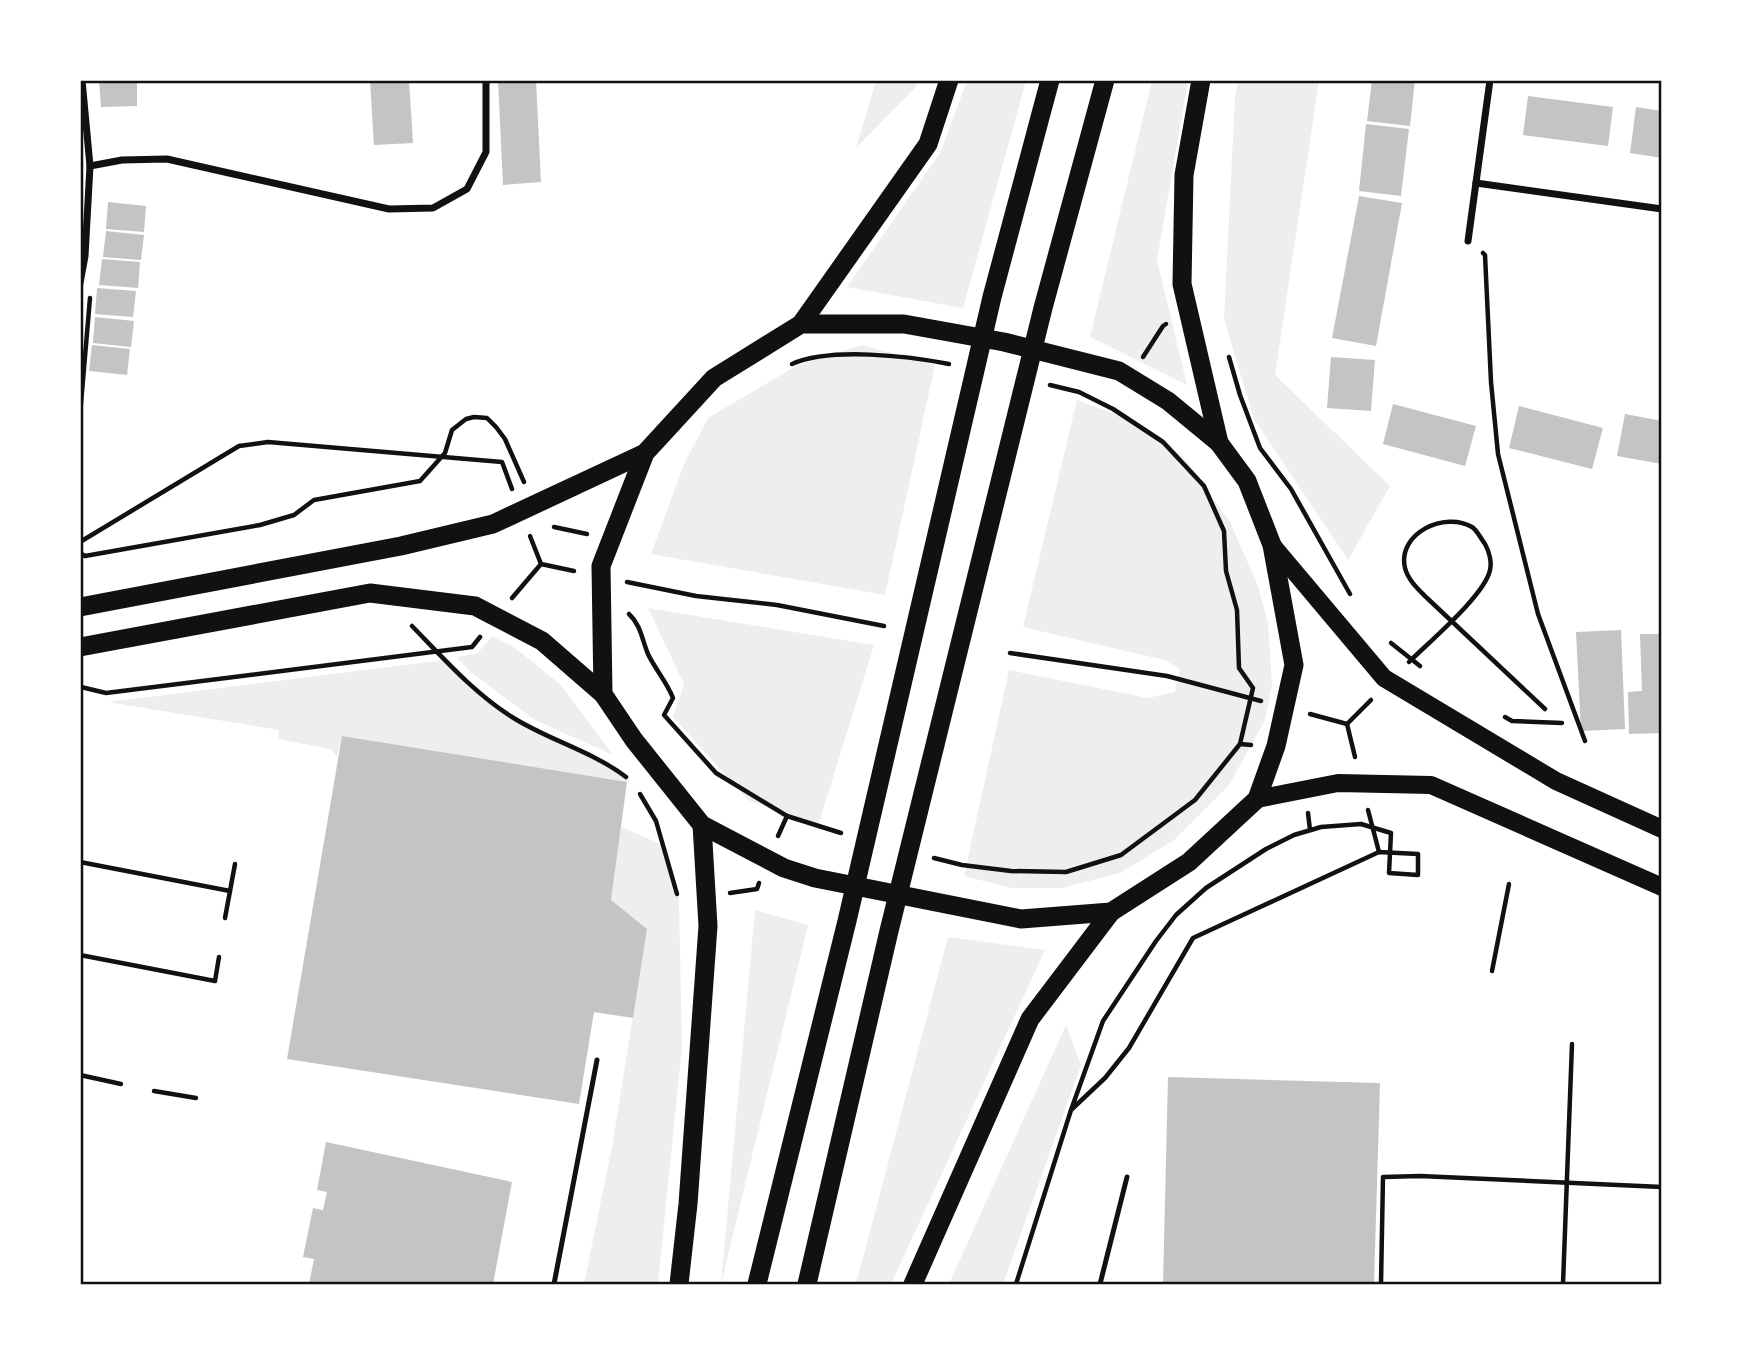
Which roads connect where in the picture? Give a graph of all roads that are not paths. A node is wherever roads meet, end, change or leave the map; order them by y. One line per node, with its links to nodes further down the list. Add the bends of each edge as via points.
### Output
1 (82, 80): 8 (street)
2 (485, 80): 8 (street, via 486,152 467,189 433,208 389,209 167,159)
3 (949, 80): 13 (highway, via 928,144)
4 (1050, 80): 29 (highway, via 992,297)
5 (1105, 80): 30 (highway, via 1043,308 1032,386 918,846 889,931)
6 (1200, 80): 14 (highway, via 1184,175 1182,284)
7 (1490, 80): 9 (street)
8 (90, 166): 12 (street)
9 (1476, 183): 10 (street); 11 (street)
10 (1661, 209)
11 (1468, 241)
12 (80, 283)
13 (800, 324): 14 (highway, via 905,324 1004,342 1119,371 1168,401); 15 (highway, via 714,378)
14 (1219, 443): 16 (highway, via 1247,481)
15 (645, 453): 17 (highway, via 493,524); 19 (highway, via 601,566)
16 (1272, 545): 20 (highway, via 1294,665 1276,746); 22 (main road, via 1384,678 1556,781)
17 (80, 607)
18 (80, 647): 19 (highway, via 370,593 475,606 542,641)
19 (603, 694): 21 (highway)
20 (1257, 799): 23 (main road, via 1338,783 1431,785); 24 (highway, via 1189,862)
21 (702, 825): 24 (highway, via 785,868 815,878 1021,919); 28 (highway, via 708,926)
22 (1661, 829)
23 (1661, 887)
24 (1111, 912): 31 (highway, via 1030,1019)
25 (597, 1060): 27 (lane)
26 (1127, 1177): 32 (lane)
27 (554, 1284)
28 (679, 1284)
29 (757, 1284)
30 (807, 1284)
31 (914, 1284)
32 (1100, 1284)

